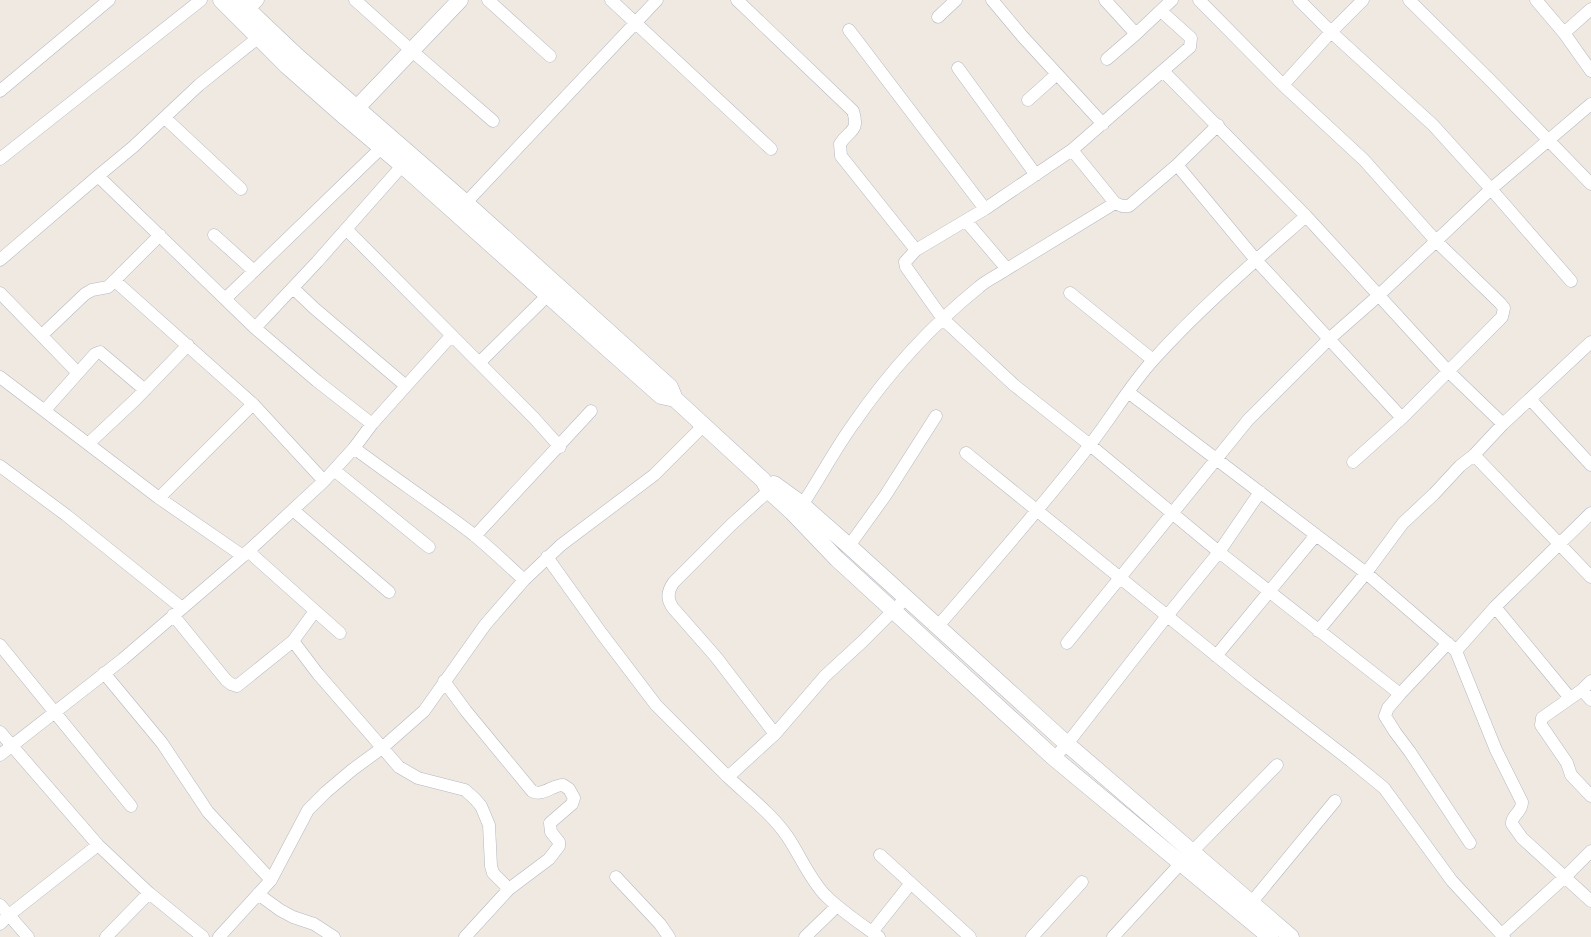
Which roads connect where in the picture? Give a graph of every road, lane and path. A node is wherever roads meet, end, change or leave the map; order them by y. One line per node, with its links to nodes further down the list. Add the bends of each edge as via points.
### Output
1 (109, 0): 37 (street)
2 (201, 0): 49 (street)
3 (221, 0): 28 (street)
4 (355, 0): 29 (street)
5 (460, 0): 29 (street)
6 (488, 0): 30 (street)
7 (611, 0): 23 (street)
8 (657, 0): 23 (street)
9 (737, 0): 66 (street, via 853,111 855,124 850,135 840,144 841,156)
10 (956, 0): 22 (street)
11 (992, 0): 35 (street)
12 (1105, 0): 27 (street)
13 (1172, 0): 21 (street)
14 (1199, 0): 36 (street)
15 (1299, 0): 25 (street)
16 (1363, 0): 25 (street)
17 (1409, 0): 45 (street)
18 (1536, 0): 26 (street)
19 (248, 3): 40 (street)
20 (1591, 9): 26 (street)
21 (1161, 11): 27 (street); 33 (street, via 1191,38 1190,47)
22 (938, 17)
23 (634, 22): 47 (street); 58 (street)
24 (849, 30): 59 (street)
25 (1331, 32): 36 (street); 56 (street, via 1433,125)
26 (1564, 33): 34 (street)
27 (1136, 34): 31 (street)
28 (259, 37): 40 (street, via 287,66); 41 (street, via 199,85)
29 (412, 51): 40 (street); 42 (street)
30 (550, 56)
31 (1107, 59)
32 (958, 68): 52 (street)
33 (1164, 71): 43 (street); 44 (street)
34 (1591, 71)
35 (1057, 74): 38 (street); 43 (street)
36 (1283, 85): 65 (street, via 1364,160)
37 (0, 91)
38 (1028, 100)
39 (1591, 104): 45 (street)
40 (351, 113): 46 (street); 50 (street)
41 (165, 118): 53 (street); 55 (street)
42 (493, 121)
43 (1103, 124): 48 (street)
44 (1218, 125): 51 (street); 60 (street)
45 (1549, 140): 54 (street); 56 (street)
46 (381, 148): 50 (street); 70 (street)
47 (770, 149)
48 (1072, 150): 52 (street); 57 (street)
49 (0, 159)
50 (407, 160): 58 (street); 62 (street)
51 (1177, 165): 57 (street, via 1129,206); 68 (street)
52 (1036, 175): 59 (street)
53 (98, 176): 63 (street); 67 (street)
54 (1591, 184)
55 (241, 189)
56 (1491, 189): 65 (street); 72 (street)
57 (1115, 203): 69 (street)
58 (460, 208): 74 (street)
59 (985, 209): 61 (street)
60 (1306, 216): 68 (street); 76 (street)
61 (966, 221): 66 (street); 69 (street)
62 (347, 230): 73 (street); 82 (street)
63 (160, 235): 71 (street); 78 (street)
64 (214, 235): 70 (street)
65 (1436, 241): 76 (street); 88 (street, via 1504,308 1500,320)
66 (916, 250): 79 (street, via 905,262 906,267)
67 (0, 260)
68 (1256, 260): 83 (street); 86 (street, via 1204,307)
69 (1007, 269): 79 (street, via 980,286)
70 (254, 271): 78 (street)
71 (115, 281): 81 (street, via 104,289 96,289 85,294); 85 (street)
72 (1571, 281)
73 (293, 288): 80 (street); 91 (street)
74 (553, 290): 87 (street); 102 (street, via 670,387 675,399)
75 (1070, 293): 86 (street)
76 (1378, 296): 83 (street); 88 (street)
77 (2, 298): 81 (street)
78 (225, 299): 80 (street)
79 (943, 319): 104 (street, via 1014,385); 118 (street, via 896,366 877,391 842,440)
80 (255, 328): 100 (street)
81 (42, 335): 89 (street)
82 (451, 336): 87 (street); 91 (street)
83 (1328, 340): 99 (street); 109 (street, via 1248,420)
84 (1591, 342): 94 (street)
85 (188, 345): 92 (street); 95 (street)
86 (1153, 360): 93 (street)
87 (479, 363): 105 (street)
88 (1448, 371): 99 (street); 101 (street)
89 (78, 373): 92 (street, via 95,354 100,352); 96 (street)
90 (0, 376): 96 (street)
91 (406, 386): 100 (street)
92 (145, 390): 103 (street)
93 (1128, 392): 104 (street); 109 (street)
94 (1530, 399): 101 (street); 111 (street)
95 (253, 404): 114 (street); 117 (street)
96 (45, 410): 103 (street)
97 (591, 411): 105 (street)
98 (936, 416): 126 (street, via 885,496)
99 (1402, 418): 110 (street)
100 (372, 424): 106 (street)
101 (1503, 424): 108 (street)
102 (703, 426): 115 (street); 130 (street, via 654,475)
103 (88, 444): 117 (street)
104 (1090, 445): 120 (street); 121 (street)
105 (560, 447): 124 (street)
106 (354, 448): 113 (street); 124 (street)
107 (966, 453): 120 (street)
108 (1474, 455): 125 (street); 131 (street, via 1403,524)
109 (1217, 459): 116 (street); 121 (street)
110 (1353, 462)
111 (1591, 465)
112 (0, 466): 141 (street, via 66,515)
113 (334, 470): 114 (street); 127 (street)
114 (324, 481): 119 (street)
115 (769, 485): 118 (street); 140 (street, via 837,559); 160 (street, via 674,582 668,595 673,608 716,657)
116 (1260, 492): 123 (street); 128 (street)
117 (159, 498): 129 (street)
118 (802, 505): 126 (street)
119 (293, 510): 129 (street); 135 (street)
120 (1038, 511): 133 (street); 143 (street)
121 (1173, 512): 128 (street); 133 (street)
122 (1591, 513): 125 (street)
123 (1316, 535): 131 (street); 136 (street)
124 (475, 536): 134 (street)
125 (1559, 543): 132 (street); 138 (street)
126 (849, 546): 137 (street)
127 (429, 547)
128 (1219, 552): 136 (street); 142 (street)
129 (245, 553): 139 (street); 141 (street)
130 (547, 557): 134 (street); 167 (street, via 656,704)
131 (1366, 573): 144 (street); 149 (street)
132 (1591, 577)
133 (1120, 578): 142 (street); 147 (street)
134 (524, 580): 152 (street, via 485,625)
135 (389, 592)
136 (1270, 592): 144 (street); 150 (street)
137 (906, 598): 140 (street); 143 (street)
138 (1495, 607): 149 (street); 156 (street)
139 (315, 611): 145 (street); 146 (street)
140 (894, 611): 160 (street, via 825,676); 165 (street)
141 (178, 612): 146 (street, via 226,680 234,686 240,686); 151 (street)
142 (1167, 616): 150 (street); 161 (street)
143 (938, 626): 161 (street)
144 (1318, 631): 155 (street)
145 (340, 633)
146 (293, 641): 163 (street)
147 (1067, 643)
148 (0, 645): 158 (street)
149 (1452, 647): 155 (street); 177 (street, via 1496,750 1522,802 1512,824 1522,838)
150 (1216, 656): 193 (street, via 1384,788 1452,881)
151 (104, 673): 158 (street); 179 (street, via 162,743 208,812)
152 (444, 681): 163 (street, via 424,711); 182 (street, via 532,791 536,793 563,785 574,797 572,804 550,823 551,832 559,842 557,848 549,859)
153 (1591, 681): 154 (street)
154 (1582, 690): 156 (street); 157 (street)
155 (1400, 694): 172 (street, via 1388,708 1385,716)
156 (1570, 698): 168 (street, via 1542,718 1541,725 1567,763 1571,775)
157 (1591, 700)
158 (55, 711): 162 (street); 170 (street)
159 (0, 732): 162 (street)
160 (775, 734): 167 (street)
161 (1067, 744): 165 (street); 171 (street)
162 (12, 745): 164 (street); 173 (street)
163 (382, 748): 179 (street, via 352,770 308,810); 182 (street, via 408,773 466,790 475,799 489,825 493,873)
164 (0, 755)
165 (1054, 758): 171 (street)
166 (1277, 765): 176 (street)
167 (728, 777): 188 (street, via 777,823 787,835 815,883)
168 (1591, 796)
169 (1335, 801): 186 (street)
170 (131, 806)
171 (1156, 832): 176 (street)
172 (1470, 843)
173 (98, 845): 183 (street); 189 (street)
174 (1591, 851): 177 (street)
175 (880, 855): 181 (street)
176 (1187, 858): 186 (street); 191 (street); 204 (street)
177 (1566, 876): 185 (street); 193 (street)
178 (616, 877): 200 (street)
179 (271, 880): 184 (street)
180 (1082, 882): 203 (street)
181 (911, 884): 192 (street); 202 (street)
182 (509, 889): 199 (street)
183 (149, 893): 195 (street); 196 (street)
184 (258, 894): 197 (street); 198 (street, via 280,910 314,924)
185 (1591, 901)
186 (1251, 903): 191 (street)
187 (0, 905): 189 (street)
188 (837, 906): 192 (street); 201 (street)
189 (9, 915): 190 (street); 194 (street)
190 (0, 924)
191 (1269, 933): 205 (street)
192 (875, 935)
193 (1503, 936)
194 (28, 937)
195 (106, 937)
196 (203, 937)
197 (219, 937)
198 (334, 937)
199 (465, 937)
200 (669, 937)
201 (805, 937)
202 (970, 937)
203 (1032, 937)
204 (1113, 937)
205 (1291, 937)

